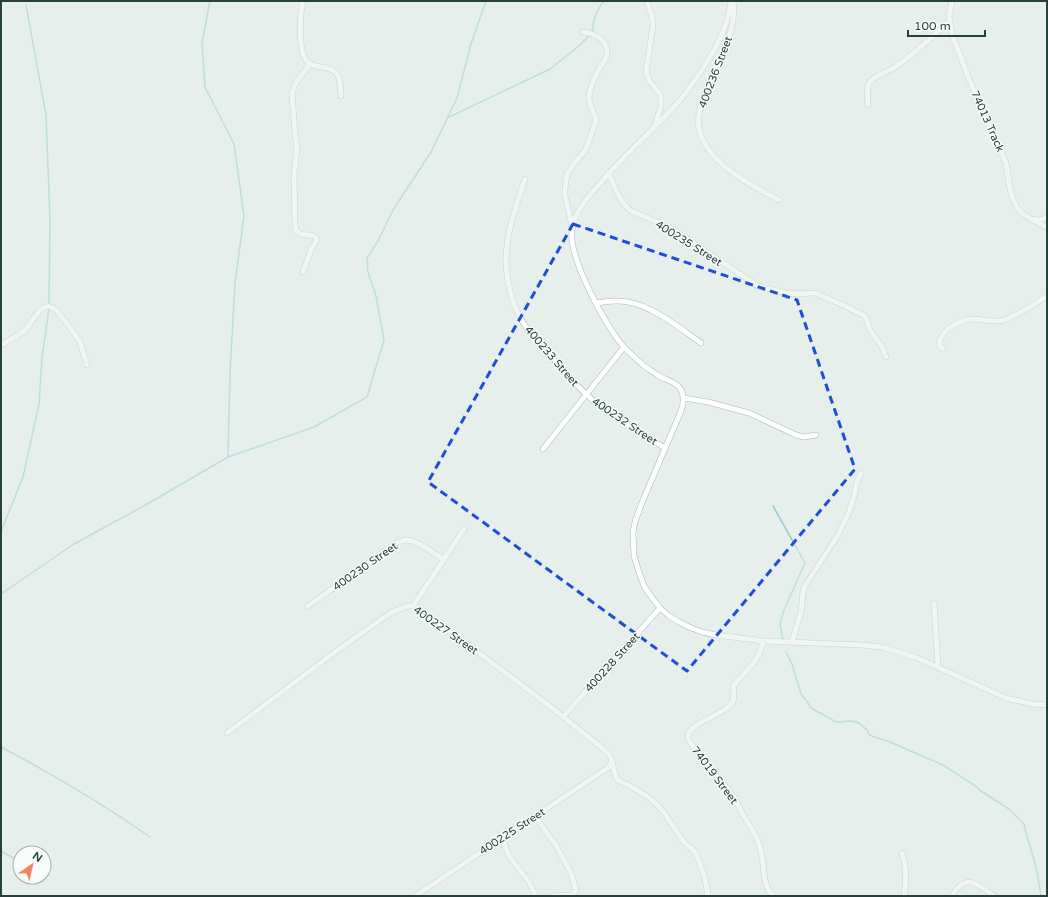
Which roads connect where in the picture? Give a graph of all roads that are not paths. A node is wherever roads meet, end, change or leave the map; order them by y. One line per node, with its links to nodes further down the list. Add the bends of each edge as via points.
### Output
1 (303, 1): 7 (street, via 300,12 301,46)
2 (648, 1): 10 (street, via 653,25 646,72 661,101)
3 (732, 1): 10 (street, via 728,22 709,59 673,108); 13 (street, 400236 Street, via 733,23 702,100 698,127 702,139 717,159 743,179)
4 (952, 1): 5 (street, 74013 Track)
5 (949, 21): 9 (street, via 902,63 871,80); 15 (street, 74013 Track, via 969,79 1006,163 1013,199 1023,214)
6 (583, 32): 16 (street, via 589,32 602,39 607,54 598,70 589,97 596,121 585,151 569,170 566,180 565,196)
7 (310, 64): 8 (street, via 336,72 340,80); 18 (street, via 295,84 292,94 297,150 294,175 295,225 300,234 312,235 317,239)
8 (341, 96)
9 (868, 104)
10 (655, 126): 11 (street)
11 (608, 173): 16 (street, via 580,208); 25 (street, 400235 Street, via 624,205 631,211 674,230 758,286 780,292 812,292 865,316)
12 (525, 179): 27 (street, 400233 Street, via 508,237 508,283 522,322)
13 (778, 200)
14 (1047, 218): 15 (street)
15 (1031, 219): 17 (street, 74013 Track)
16 (573, 226): 20 (street, via 572,246)
17 (1047, 227)
18 (303, 272)
19 (1047, 296): 24 (street, via 1003,320 969,319 954,325 940,340 938,345)
20 (597, 303): 21 (street, via 617,301 648,308); 23 (street, via 604,319)
21 (701, 343)
22 (1, 345): 26 (street, via 28,328 39,310 49,307 57,311 75,334)
23 (624, 347): 27 (street); 28 (street, via 644,366 679,387)
24 (943, 349)
25 (886, 357)
26 (87, 365)
27 (586, 394): 30 (street, 400232 Street); 31 (street, via 549,438)
28 (684, 398): 29 (street, via 749,414 796,435); 30 (street)
29 (816, 435)
30 (665, 448): 38 (street, via 635,522 633,539 634,556 639,572 650,596)
31 (543, 449)
32 (861, 473): 40 (street, via 856,482 849,512 838,535 805,586)
33 (464, 529): 34 (street)
34 (444, 560): 36 (street, 400230 Street, via 413,541 396,543); 37 (street)
35 (934, 604): 41 (street)
36 (308, 606)
37 (413, 606): 43 (street, 400227 Street); 44 (street, 400227 Street, via 392,612)
38 (660, 608): 39 (street, via 679,622 702,632); 43 (street, 400228 Street)
39 (764, 641): 40 (street); 53 (street, 74019 Street, via 752,665 733,686 731,704 694,727 688,736 690,743 733,796 752,828 762,854 764,880)
40 (792, 642): 41 (street, via 882,647)
41 (938, 666): 42 (street, via 1006,698 1032,704)
42 (1047, 704)
43 (564, 716): 45 (street, 400227 Street, via 608,753)
44 (227, 733)
45 (612, 760): 46 (street, 400225 Street, via 609,766); 52 (street, via 618,780 652,800 696,854 705,878)
46 (535, 816): 47 (street, 400225 Street); 51 (street, via 555,844 575,885 575,892 572,895)
47 (502, 838): 49 (street, 400225 Street); 50 (street, via 509,856 529,882)
48 (902, 853): 54 (street, via 906,866)
49 (414, 896)
50 (536, 896)
51 (552, 896)
52 (708, 896)
53 (773, 896)
54 (904, 896)
55 (952, 896): 56 (street, via 966,882 979,885)
56 (994, 896)

